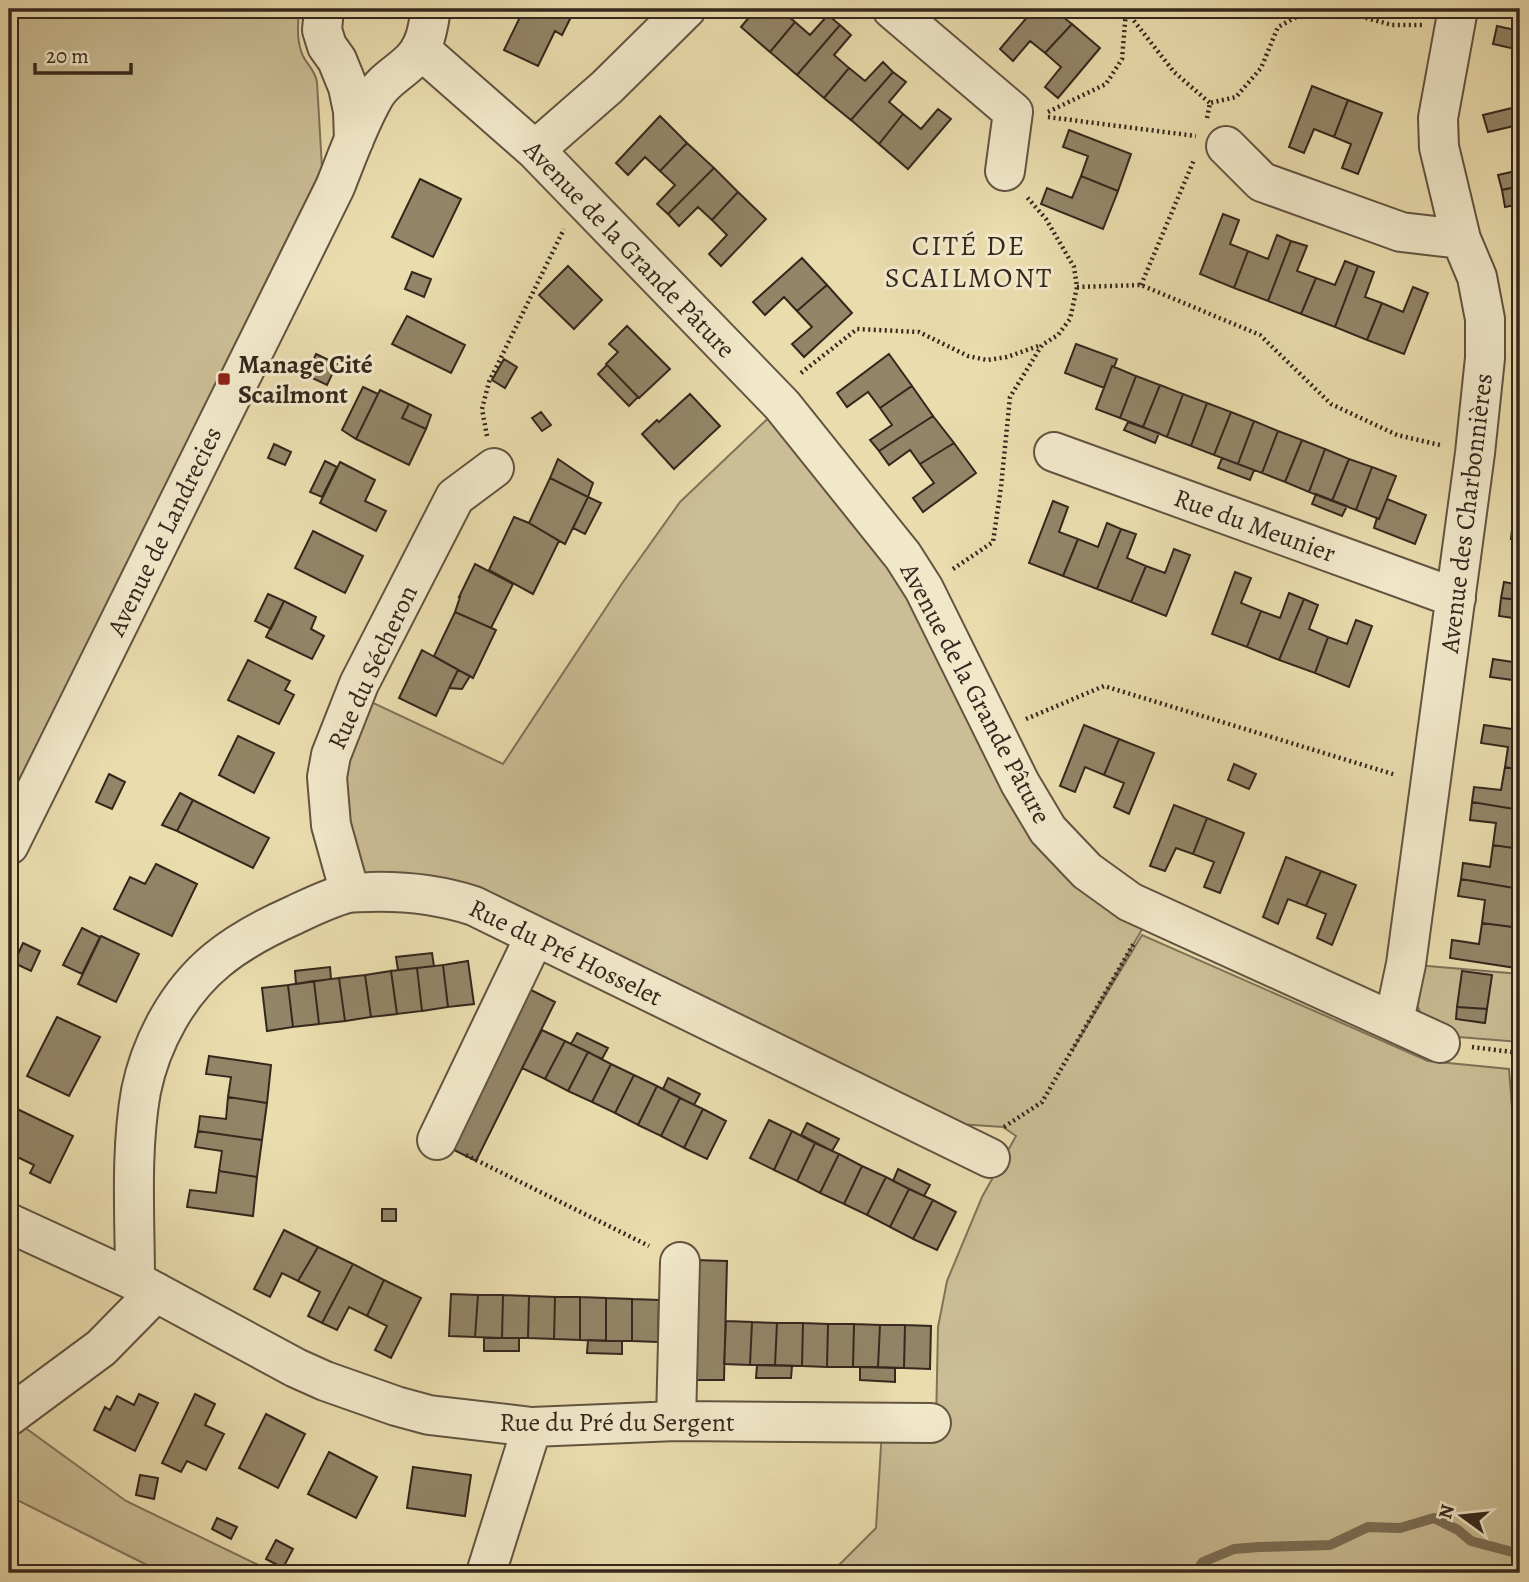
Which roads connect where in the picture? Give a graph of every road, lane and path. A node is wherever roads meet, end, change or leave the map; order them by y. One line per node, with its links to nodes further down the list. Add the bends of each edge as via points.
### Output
1 (324, 9): 11 (street, via 322,30)
2 (686, 9): 15 (street)
3 (892, 9): 16 (street, via 1013,112)
4 (1115, 9): 8 (path)
5 (1194, 9): 8 (path, via 1174,16)
6 (1311, 9): 12 (path, via 1278,27 1261,68 1236,97)
7 (1334, 9): 9 (path, via 1392,24)
8 (1126, 11): 12 (path, via 1174,72); 14 (path, via 1122,59 1106,84 1041,116)
9 (1456, 17): 18 (street, Avenue des Charbonnières, via 1438,118)
10 (421, 34): 11 (street, via 385,75 351,70); 13 (street, Avenue de Landrecies, via 374,96); 15 (street, Avenue de la Grande Pâture)
11 (337, 60): 13 (street, via 348,87)
12 (1210, 103): 14 (path)
13 (354, 140): 30 (street, Avenue de Landrecies, via 335,187)
14 (1215, 142): 18 (street, via 1262,182 1401,232); 19 (path, via 1171,212)
15 (535, 149): 17 (street, Avenue de la Grande Pâture)
16 (1005, 171): 20 (path, via 1046,219 1074,267)
17 (580, 197): 22 (street, Avenue de la Grande Pâture); 25 (path, via 489,382 482,409)
18 (1461, 239): 24 (street, Avenue des Charbonnières, via 1477,277 1485,319)
19 (1142, 285): 20 (path); 24 (path, via 1260,335 1331,404 1397,435)
20 (1077, 286): 21 (path, via 1070,319 1058,335)
21 (1042, 345): 22 (path, via 987,360 968,356 919,332 857,329); 26 (path, via 1010,397 993,542)
22 (773, 395): 26 (street, Avenue de la Grande Pâture, via 889,538)
23 (1054, 452): 27 (street, Rue du Meunier)
24 (1475, 453): 27 (street, Avenue des Charbonnières)
25 (494, 468): 31 (street, Rue du Sécheron, via 455,497 359,684 331,755 327,776 331,825)
26 (924, 589): 28 (street, Avenue de la Grande Pâture)
27 (1456, 598): 29 (street, Avenue des Charbonnières)
28 (996, 731): 29 (path, via 1104,686); 32 (street, Avenue de la Grande Pâture, via 1048,830 1087,871)
29 (1430, 786): 34 (street, Avenue des Charbonnières)
30 (9, 845)
31 (350, 892): 33 (street, Rue du Pré Hosselet, via 458,901); 41 (street, Rue du Pré Hosselet, via 281,921 216,960 192,984 164,1026 142,1090 137,1123 135,1158)
32 (1152, 912): 34 (street, Avenue de la Grande Pâture); 38 (path, via 1042,1102)
33 (535, 936): 37 (street); 38 (street, Rue du Pré Hosselet)
34 (1394, 1021): 35 (street, Avenue de la Grande Pâture)
35 (1440, 1042): 36 (path)
36 (1520, 1053)
37 (437, 1140): 40 (path)
38 (981, 1154)
39 (9, 1223): 41 (street, Rue du Pré du Sergent)
40 (680, 1262): 43 (street)
41 (146, 1287): 42 (street, via 101,1348); 45 (street, Rue du Pré du Sergent, via 324,1381 429,1415)
42 (9, 1416)
43 (676, 1421): 44 (street, Rue du Pré du Sergent); 45 (street, Rue du Pré du Sergent)
44 (932, 1423)
45 (533, 1427): 46 (street)
46 (486, 1573)

